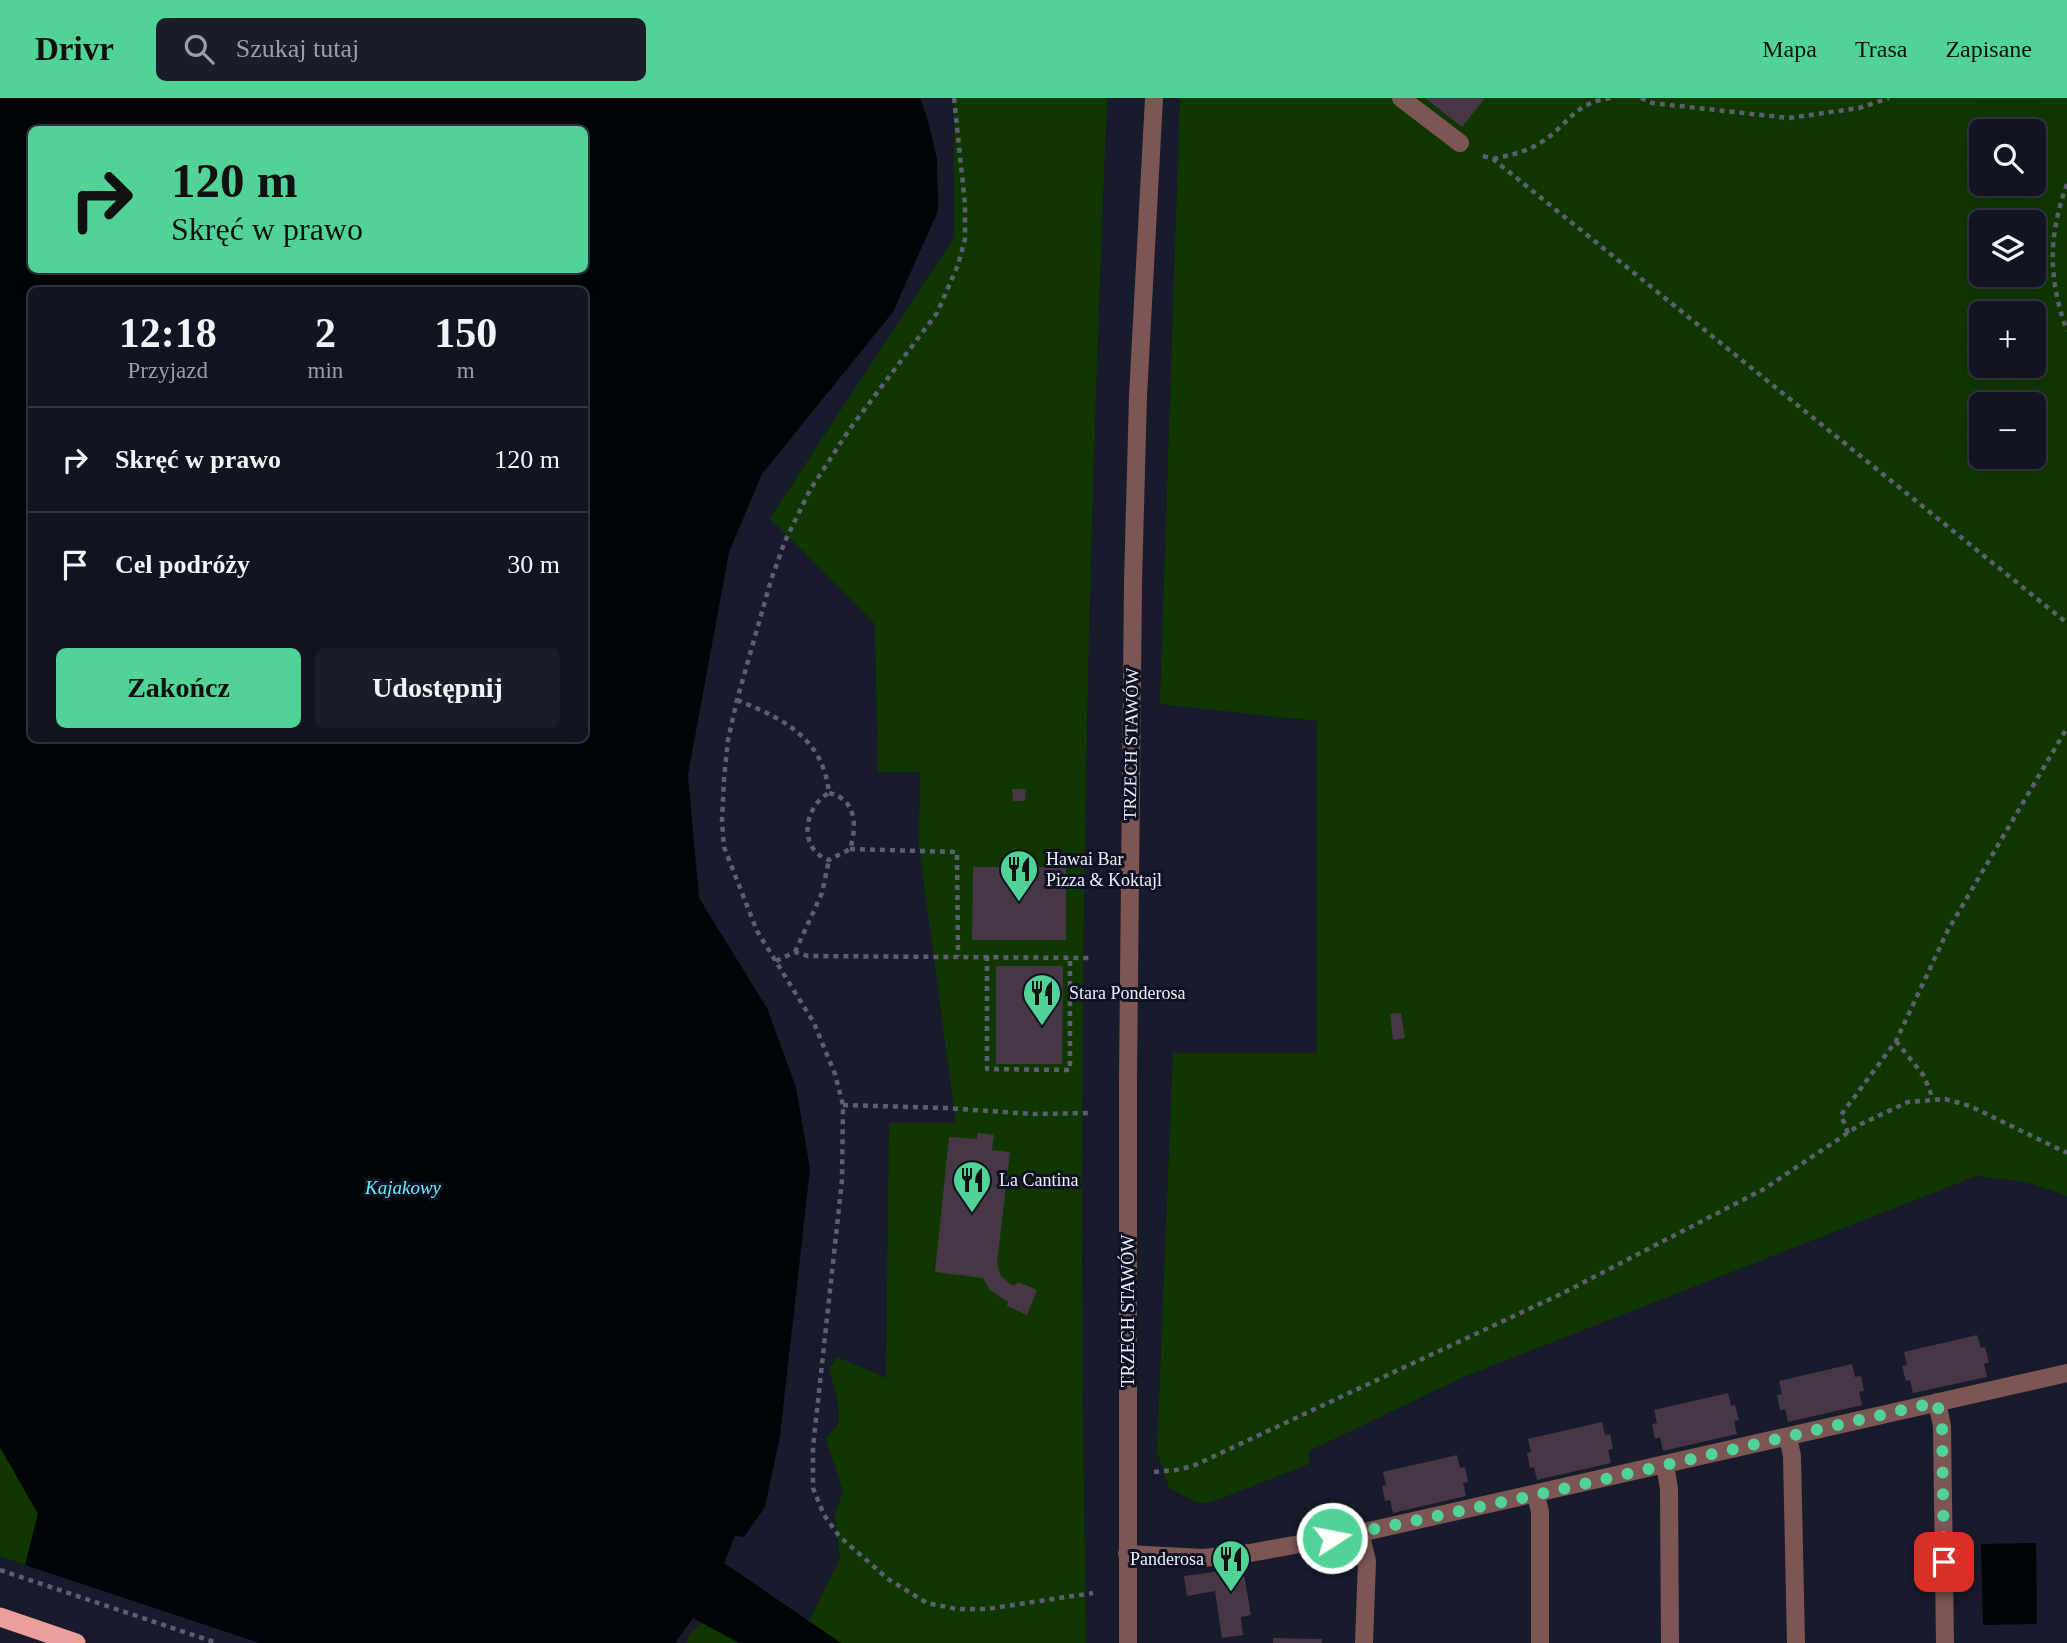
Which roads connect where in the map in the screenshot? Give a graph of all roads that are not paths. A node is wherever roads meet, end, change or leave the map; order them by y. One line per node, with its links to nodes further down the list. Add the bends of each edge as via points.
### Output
1 (1154, 98): 10 (street, TRZECH STAWÓW, via 1133,582)
2 (1401, 98): 3 (street)
3 (1460, 143)
4 (2067, 1373): 5 (street)
5 (1937, 1402): 6 (street); 18 (street, via 1942,1426)
6 (1788, 1437): 7 (street); 17 (street)
7 (1665, 1464): 8 (street); 16 (street)
8 (1536, 1495): 9 (street); 15 (street, via 1540,1512)
9 (1360, 1533): 10 (street, via 1203,1558); 14 (street, via 1367,1561)
10 (1127, 1554): 13 (street, TRZECH STAWÓW)
11 (0, 1617): 12 (highway)
12 (76, 1643)
13 (1128, 1643)
14 (1364, 1643)
15 (1539, 1643)
16 (1670, 1643)
17 (1796, 1643)
18 (1945, 1643)

